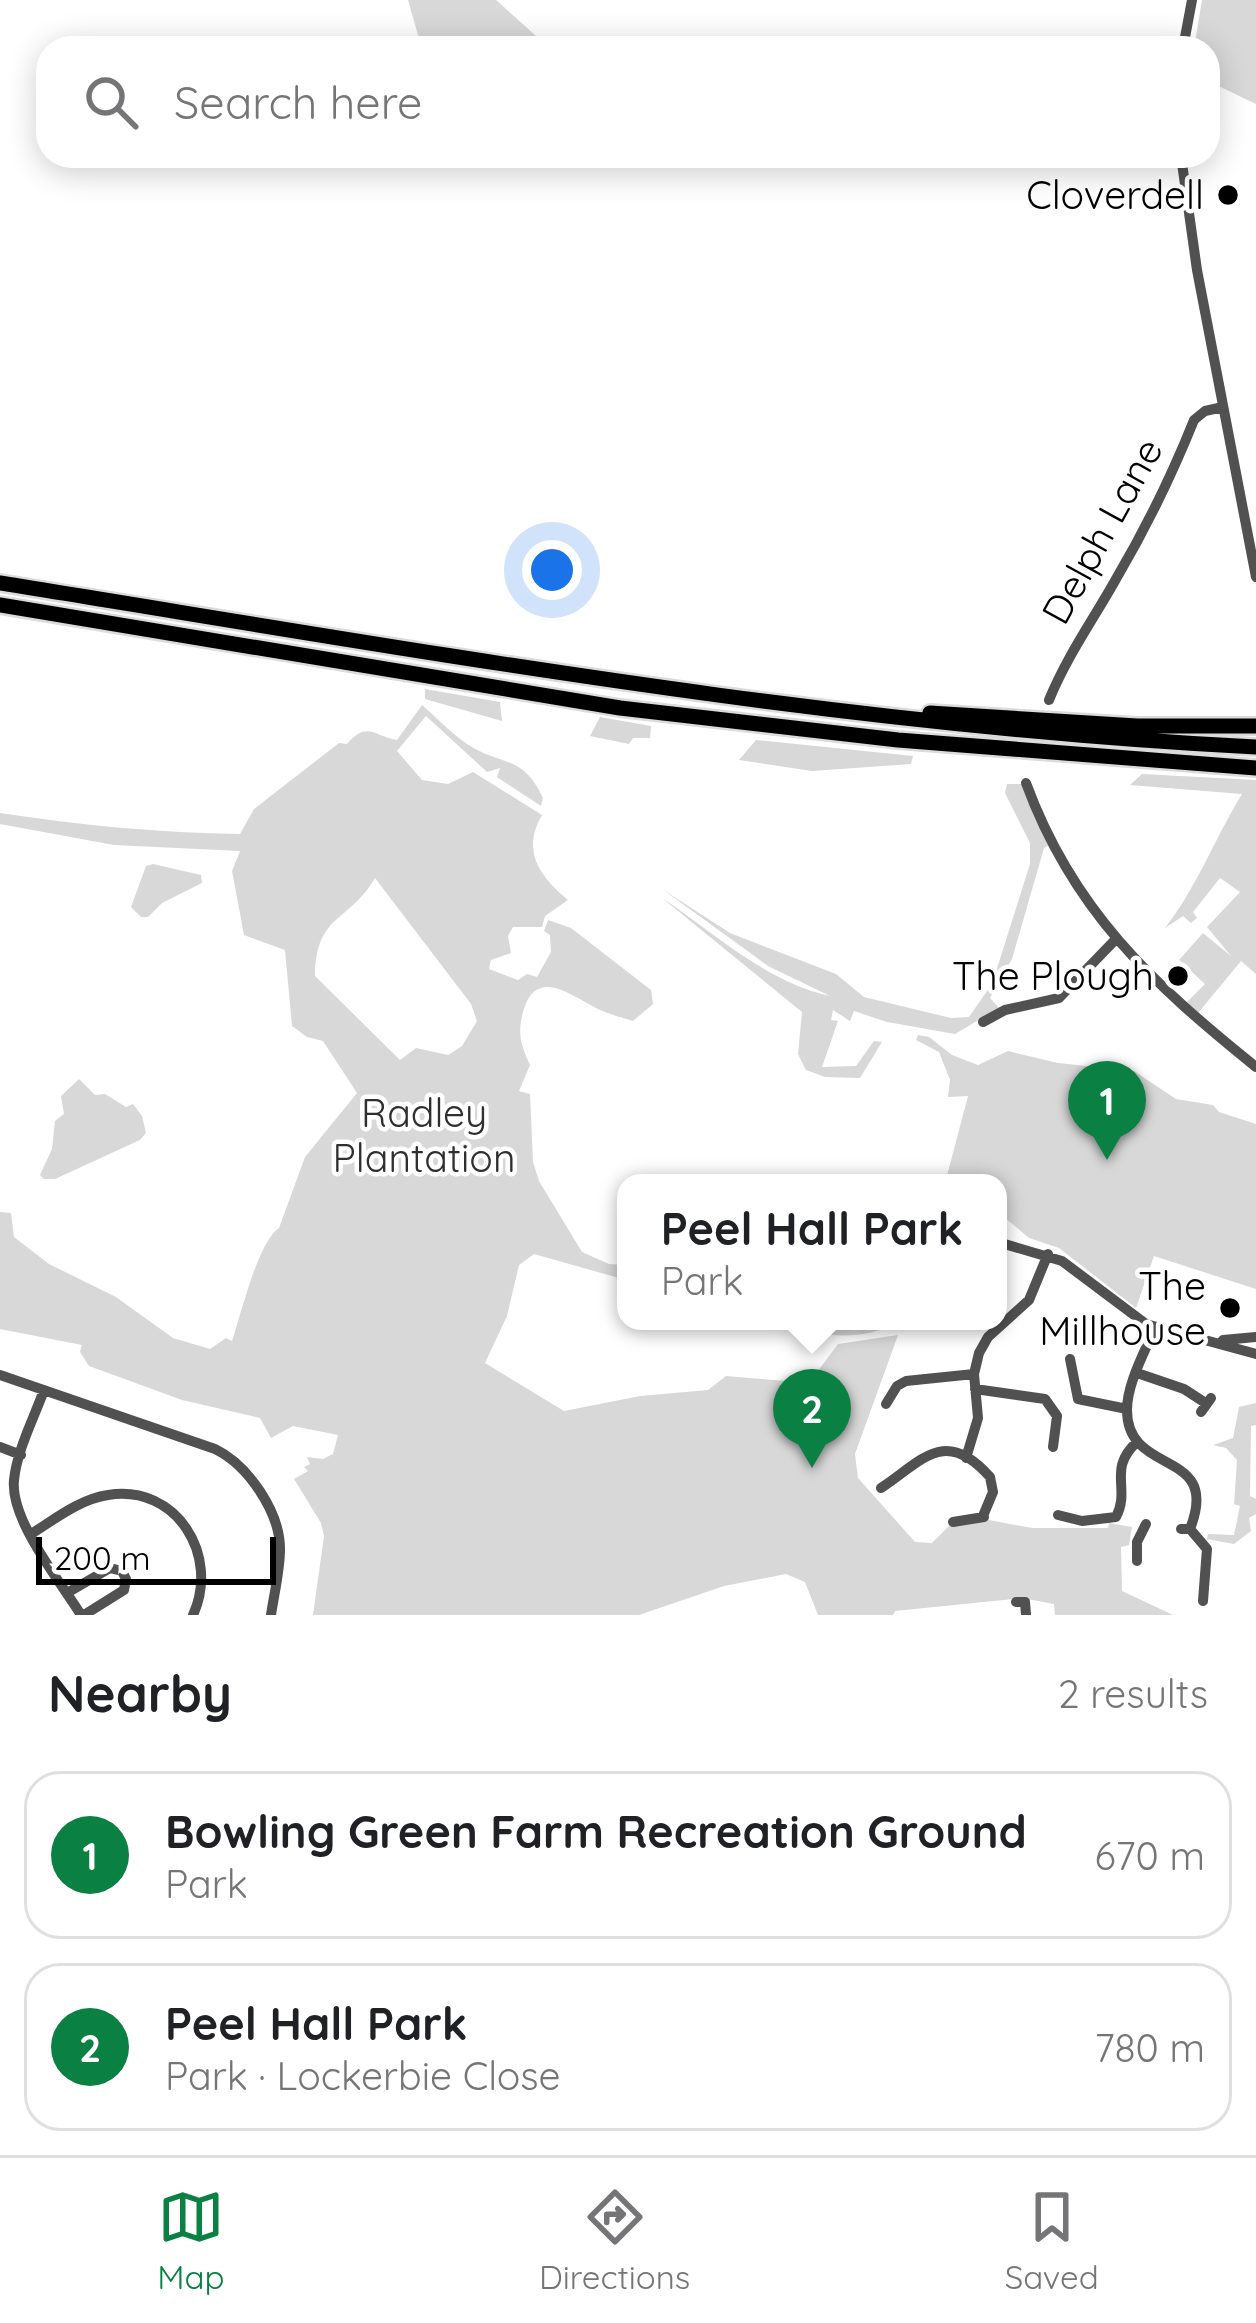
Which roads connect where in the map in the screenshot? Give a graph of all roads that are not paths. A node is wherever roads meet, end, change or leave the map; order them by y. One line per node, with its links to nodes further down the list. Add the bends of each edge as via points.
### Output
1 (1192, 0): 2 (street)
2 (1185, 36)
3 (1182, 168): 4 (street)
4 (1223, 407): 5 (street); 9 (street, Delph Lane, via 1194,420)
5 (1256, 577)
6 (0, 583): 8 (highway)
7 (0, 605): 12 (highway, via 620,708)
8 (628, 684): 10 (highway, via 1066,723); 11 (highway, via 901,720)
9 (1049, 700)
10 (1256, 726)
11 (1256, 747)
12 (1256, 768)
13 (1026, 783): 14 (street, via 1062,866)
14 (1115, 940): 15 (street, via 1059,998); 16 (street)
15 (983, 1022)
16 (1256, 1067)
17 (1007, 1244): 18 (street)
18 (1048, 1254): 19 (street, via 1030,1300); 20 (street)
19 (1007, 1317)
20 (1155, 1328): 23 (street); 26 (street)
21 (993, 1330): 27 (street)
22 (1256, 1337): 23 (street)
23 (1214, 1340): 24 (street)
24 (1256, 1354)
25 (1069, 1358): 33 (street, via 1078,1400)
26 (1137, 1373): 32 (street); 33 (street)
27 (974, 1374): 29 (street); 31 (street, via 906,1381)
28 (0, 1375): 30 (street)
29 (975, 1389): 36 (street, via 1045,1399 1057,1416); 38 (street, via 978,1418)
30 (44, 1390): 37 (street); 49 (street, via 215,1449 240,1466 277,1531)
31 (886, 1404)
32 (1205, 1404)
33 (1127, 1409): 34 (street)
34 (1137, 1442): 40 (street, via 1120,1464); 46 (street, via 1193,1480 1198,1500 1186,1529 1208,1549)
35 (0, 1447): 37 (street)
36 (1053, 1448)
37 (21, 1455): 43 (street, via 15,1498)
38 (966, 1459): 39 (street, via 933,1451); 42 (street, via 992,1481 992,1497 985,1518)
39 (880, 1488)
40 (1119, 1513): 41 (street, via 1095,1522); 44 (street, via 1144,1526)
41 (1057, 1515)
42 (953, 1522)
43 (32, 1534): 45 (street); 48 (street, via 99,1496 153,1501 183,1522 200,1555)
44 (1137, 1561)
45 (67, 1592): 47 (street); 47 (street, via 110,1568 122,1571 124,1590)
46 (1203, 1604)
47 (82, 1615)
48 (193, 1615)
49 (271, 1615)

